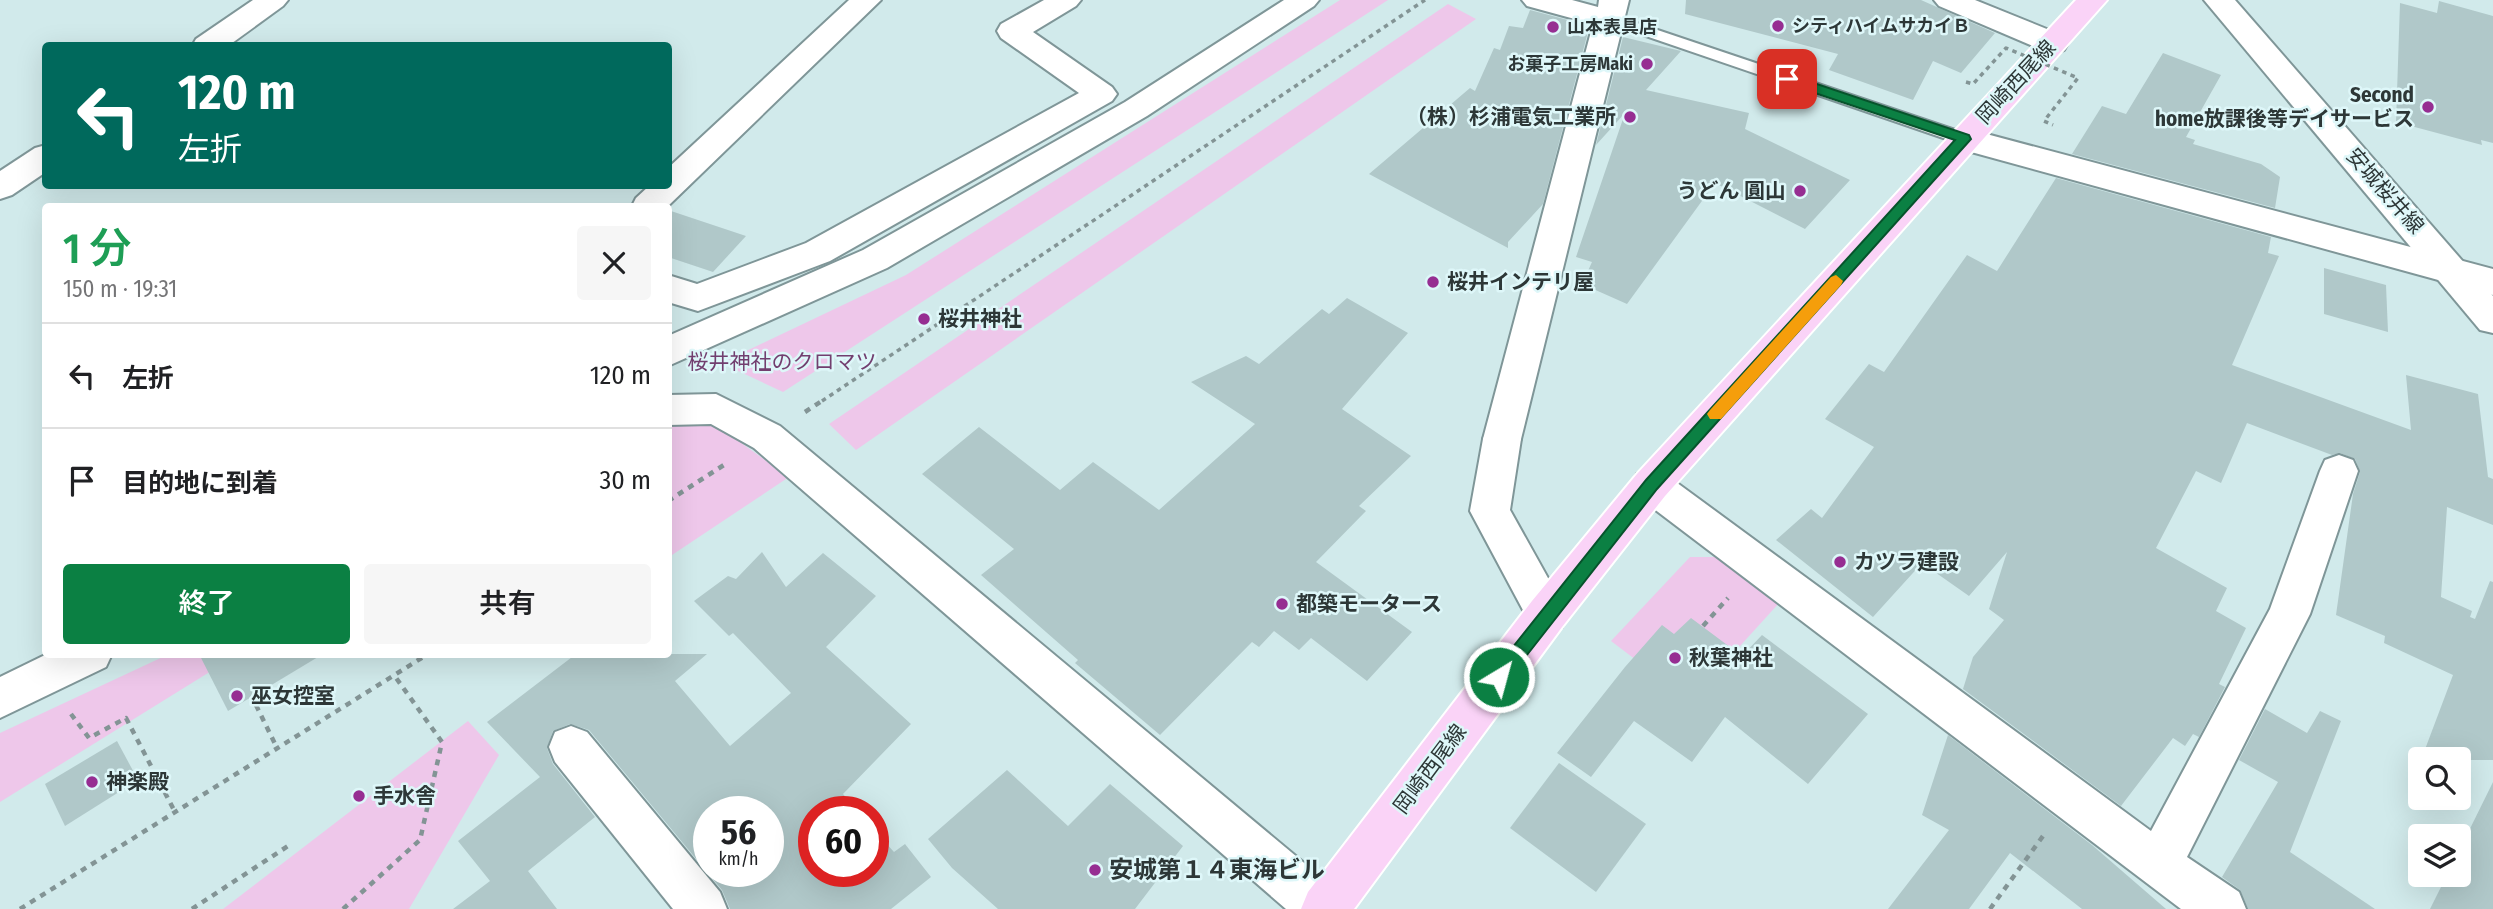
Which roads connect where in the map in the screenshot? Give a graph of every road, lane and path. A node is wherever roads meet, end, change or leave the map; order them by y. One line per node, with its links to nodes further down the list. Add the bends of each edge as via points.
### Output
1 (274, 0): 11 (street)
2 (866, 0): 17 (street)
3 (1066, 0): 23 (street, via 1012,31 1101,94 818,252 698,298)
4 (1304, 0): 25 (street, via 1136,109 875,259)
5 (1425, 0): 27 (path)
6 (1537, 0): 10 (street)
7 (1949, 0): 12 (street)
8 (2092, 0): 12 (main road, 岡崎西尾線)
9 (2219, 0): 21 (street, 安城桜井線)
10 (1612, 9): 15 (lane); 31 (street, via 1503,439 1490,511)
11 (213, 42)
12 (2053, 43): 15 (main road, 岡崎西尾線)
13 (1966, 82): 14 (path, bridge, via 1973,83 2006,48 2078,78 2044,121)
14 (2053, 125)
15 (1964, 139): 21 (street); 29 (main road, 岡崎西尾線)
16 (42, 159): 18 (street)
17 (672, 183)
18 (0, 187)
19 (666, 189): 20 (street)
20 (651, 203)
21 (2452, 269): 22 (street); 24 (street, 安城桜井線)
22 (2493, 282)
23 (672, 289)
24 (2493, 320)
25 (672, 350)
26 (672, 410): 27 (street, via 716,409)
27 (767, 437): 30 (path); 48 (street)
28 (2339, 471): 43 (street, via 2289,614)
29 (1651, 485): 31 (main road, 岡崎西尾線); 40 (street)
30 (672, 498)
31 (1547, 614): 48 (main road, 岡崎西尾線)
32 (83, 658): 35 (street)
33 (422, 658): 34 (path)
34 (394, 675): 39 (path); 46 (path, via 442,742 420,840)
35 (0, 698)
36 (256, 705): 39 (path)
37 (72, 715): 41 (path, via 89,738 126,718)
38 (571, 747): 47 (street)
39 (276, 748): 41 (path)
40 (2070, 798): 43 (street); 49 (path)
41 (175, 812): 44 (path)
42 (288, 846): 45 (path)
43 (2158, 865): 50 (street)
44 (20, 909)
45 (192, 909)
46 (343, 909)
47 (702, 909)
48 (1324, 909)
49 (1990, 909)
50 (2222, 909)

